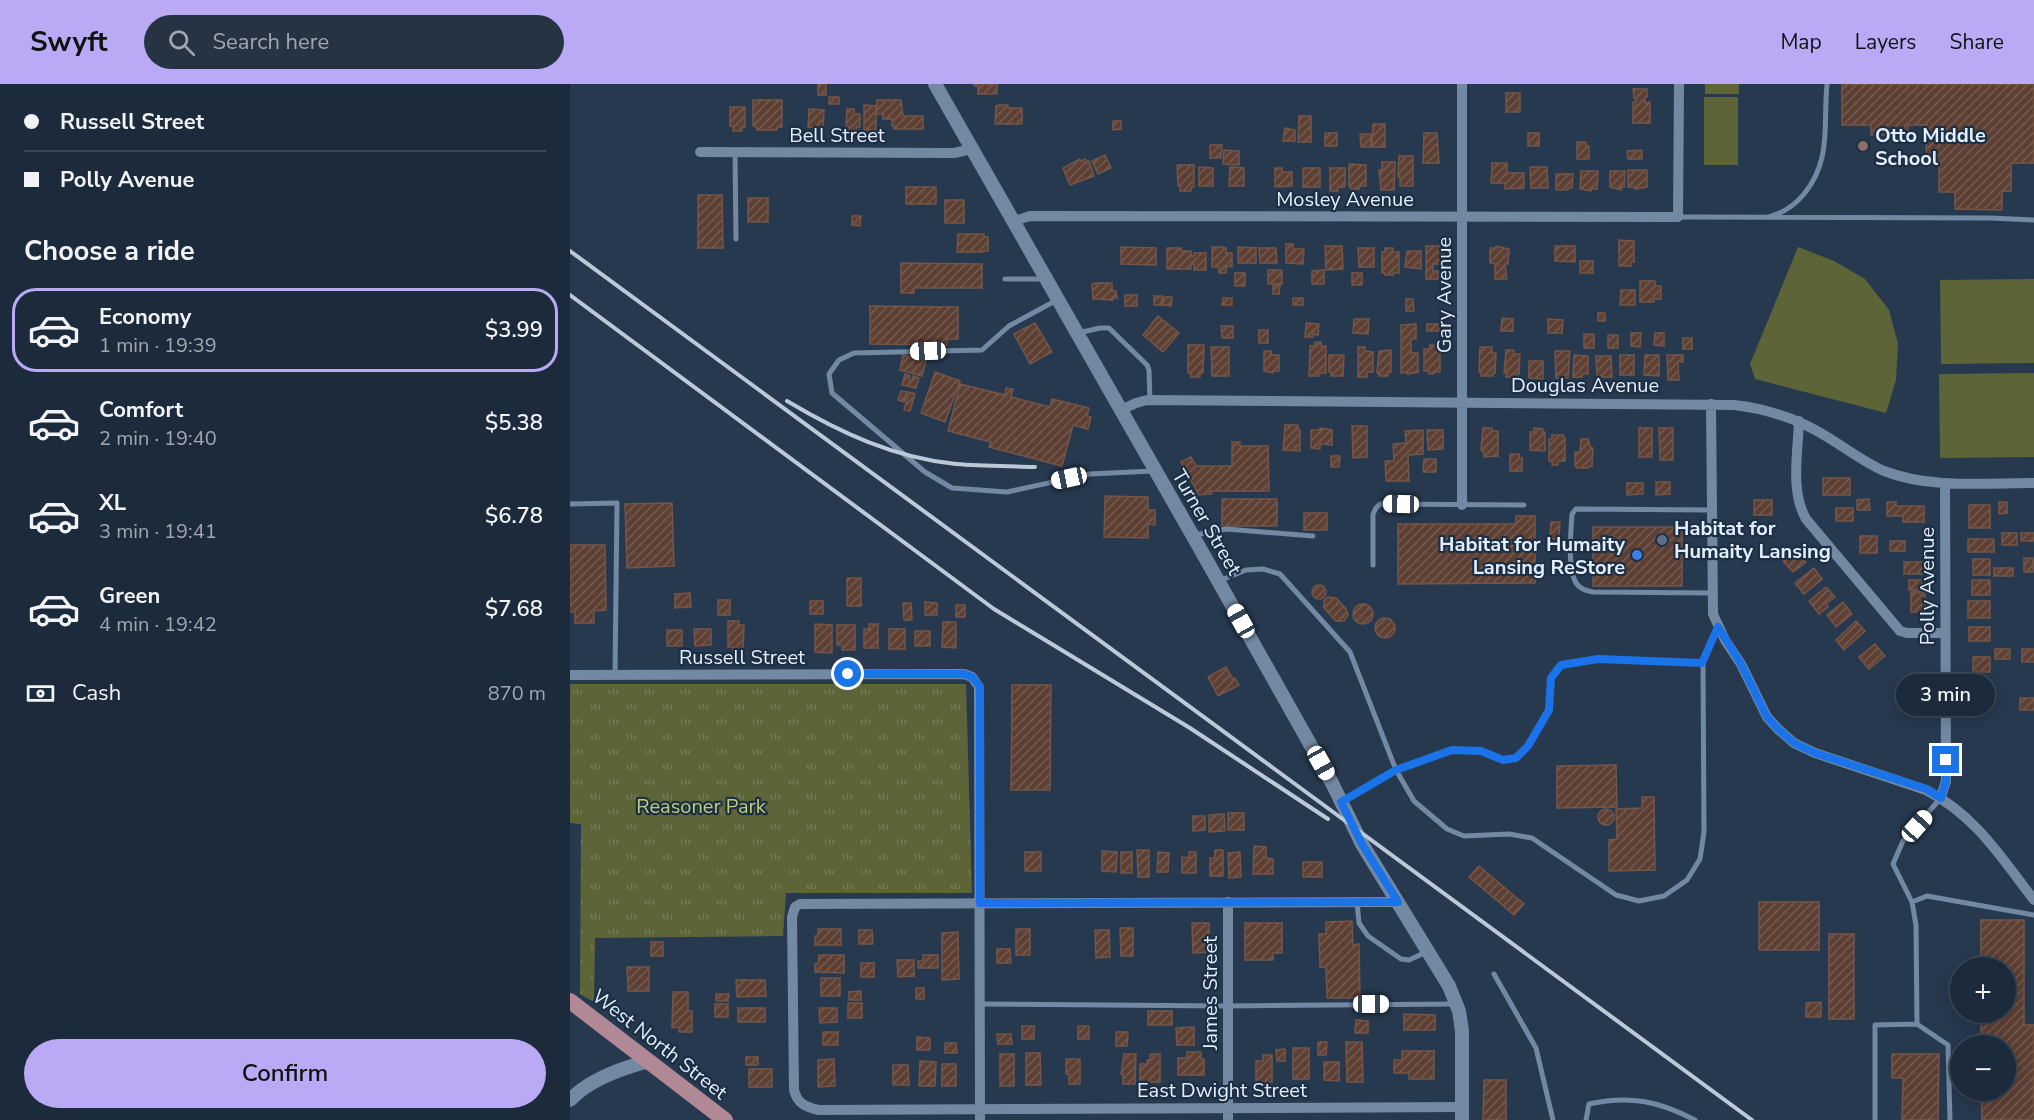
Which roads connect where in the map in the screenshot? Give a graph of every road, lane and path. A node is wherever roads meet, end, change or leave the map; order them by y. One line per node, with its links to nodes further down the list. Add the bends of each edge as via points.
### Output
1 (935, 84): 5 (street, Turner Street)
2 (1462, 84): 8 (street, Gary Avenue)
3 (1679, 84): 9 (street)
4 (1827, 84): 10 (lane, via 1825,147 1820,168 1791,207)
5 (972, 149): 7 (street, Bell Street, via 954,153); 12 (street, Turner Street)
6 (700, 152): 7 (street, Bell Street)
7 (735, 152): 13 (lane)
8 (1462, 217): 9 (street, Mosley Avenue); 12 (street, Mosley Avenue, via 1030,216); 19 (street, Gary Avenue)
9 (1678, 217): 10 (lane)
10 (1762, 218): 11 (lane)
11 (2034, 220)
12 (1014, 222): 15 (street, Turner Street)
13 (736, 238)
14 (1005, 279): 15 (lane)
15 (1045, 279): 16 (street, Turner Street)
16 (1057, 300): 17 (street, Turner Street); 23 (lane, via 1009,326 982,350 854,353 839,360 829,374 832,393 925,472 952,488 1007,492 1090,474)
17 (1076, 333): 18 (lane, via 1109,328 1147,365); 21 (street, Turner Street)
18 (1150, 400): 19 (street, Douglas Avenue); 21 (street, Douglas Avenue)
19 (1462, 402): 20 (street, Douglas Avenue); 27 (street, Gary Avenue)
20 (1711, 404): 22 (street, Douglas Avenue, via 1760,408); 29 (street)
21 (1121, 410): 23 (street, Turner Street)
22 (1799, 421): 24 (street, Douglas Avenue, via 1883,470); 36 (street, via 1797,495 1806,519 1900,631)
23 (1155, 471): 30 (street, Turner Street)
24 (1945, 483): 25 (street, Douglas Avenue); 36 (street, Polly Avenue)
25 (2034, 483)
26 (570, 504): 39 (lane, via 617,503)
27 (1462, 505): 28 (lane); 32 (lane, via 1380,504 1373,514)
28 (1524, 505)
29 (1712, 510): 34 (street); 34 (lane, via 1576,509 1570,536 1572,569 1582,590)
30 (1193, 536): 31 (lane, via 1226,529); 33 (street, Turner Street)
31 (1313, 536)
32 (1373, 565)
33 (1219, 581): 40 (lane, via 1246,570 1280,574 1350,652); 42 (street, Turner Street)
34 (1712, 593): 35 (street)
35 (1718, 627): 37 (lane); 41 (street, via 1767,717 1794,743 1926,789)
36 (1945, 633): 41 (street, Polly Avenue, via 1946,781)
37 (1702, 663): 40 (lane, via 1598,659 1561,665 1551,678 1549,710 1528,746 1516,758 1503,760 1481,751 1452,750); 40 (lane, via 1704,832 1700,859 1687,880 1664,896 1639,901 1616,895 1532,838 1509,834 1464,837 1447,829 1414,801)
38 (570, 675): 39 (street, Russell Street)
39 (615, 675): 48 (street, Russell Street, via 972,677 980,687)
40 (1396, 770): 42 (lane)
41 (1941, 798): 43 (street, via 1981,831); 47 (lane, via 1903,841 1893,864)
42 (1341, 802): 46 (street, Turner Street)
43 (2034, 900)
44 (1228, 902): 45 (street); 48 (street); 55 (street, James Street)
45 (1357, 902): 46 (street); 50 (lane, via 1359,923 1368,936 1401,959 1409,960)
46 (1398, 902): 50 (street, Turner Street)
47 (1912, 902): 49 (lane, via 1926,896); 56 (lane, via 1916,926)
48 (980, 903): 54 (street); 61 (street, East Dwight Street, via 805,904 795,907 792,917 795,1098 819,1110)
49 (2034, 915)
50 (1428, 951): 53 (street, Turner Street)
51 (1494, 974): 64 (lane, via 1536,1048)
52 (570, 1001): 57 (main road, West North Street)
53 (1456, 1004): 55 (lane); 60 (street, Turner Street, via 1462,1031)
54 (980, 1005): 55 (lane); 61 (street)
55 (1227, 1006): 59 (street, James Street)
56 (1917, 1024): 67 (lane, via 1875,1025); 68 (lane, via 1948,1045)
57 (649, 1061): 58 (street, via 579,1090); 62 (main road, West North Street)
58 (570, 1100)
59 (1229, 1108): 60 (street, East Dwight Street); 61 (street, East Dwight Street); 63 (street, James Street)
60 (1462, 1113)
61 (981, 1114)
62 (725, 1120)
63 (1228, 1120)
64 (1553, 1120)
65 (1586, 1120): 66 (lane, via 1589,1104 1637,1100 1668,1107)
66 (1695, 1120)
67 (1875, 1120)
68 (1950, 1120)

